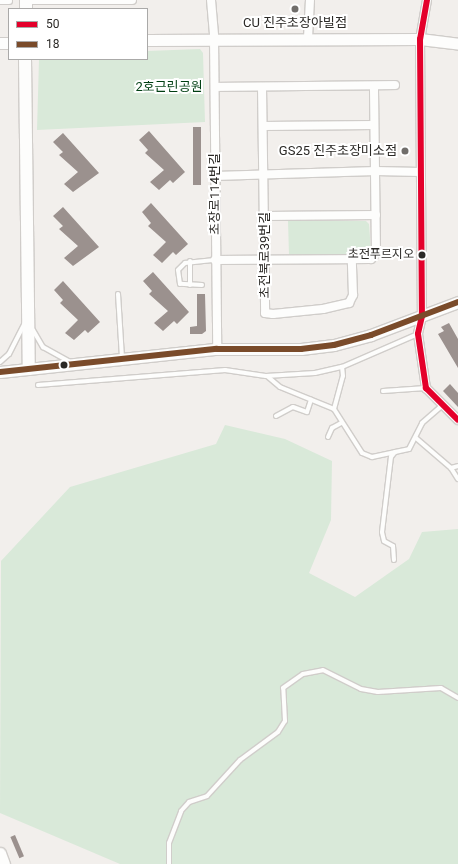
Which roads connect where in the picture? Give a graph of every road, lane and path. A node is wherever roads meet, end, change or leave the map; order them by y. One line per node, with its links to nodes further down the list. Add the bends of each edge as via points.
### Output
1 (69, 0): 2 (street); 9 (street)
2 (117, 0): 3 (street)
3 (132, 0)
4 (211, 0): 10 (street, 초장로114번길)
5 (310, 0): 11 (street)
6 (427, 0): 12 (street)
7 (0, 1): 8 (street)
8 (9, 1)
9 (26, 3)
10 (214, 38): 11 (street); 13 (street); 18 (street, 초장로114번길)
11 (308, 38): 12 (street)
12 (420, 39): 14 (street); 23 (street)
13 (148, 40)
14 (458, 44)
15 (25, 60): 36 (main road)
16 (395, 85): 17 (street)
17 (374, 86): 19 (street); 20 (street)
18 (215, 87): 19 (street); 25 (street, 초장로114번길)
19 (262, 87): 21 (street, 초전북로39번길)
20 (374, 125): 21 (street); 22 (street)
21 (264, 126): 24 (street, 초전북로39번길)
22 (376, 171): 23 (street); 24 (street); 26 (street)
23 (420, 172): 37 (street)
24 (265, 175): 25 (street); 27 (street, 초전북로39번길)
25 (216, 176): 28 (street, 초장로114번길)
26 (376, 215): 27 (street); 30 (street, via 376,253 371,259)
27 (265, 216): 29 (street, 초전북로39번길)
28 (216, 260): 29 (street); 31 (lane); 39 (street, 초장로114번길)
29 (266, 260): 30 (street); 30 (street, 초전북로39번길, via 265,313 273,314 323,309 348,303 353,295)
30 (352, 260)
31 (190, 262): 32 (lane); 32 (lane, via 181,266 178,279 180,284)
32 (190, 285): 33 (lane)
33 (202, 285)
34 (118, 294): 40 (lane)
35 (458, 302): 37 (street)
36 (28, 314): 41 (lane, via 12,350); 42 (lane, via 36,338 43,347); 44 (main road)
37 (422, 316): 38 (street); 39 (street, via 334,345 301,349)
38 (418, 334): 43 (lane); 48 (street)
39 (217, 349): 40 (street)
40 (122, 359): 42 (street)
41 (0, 362)
42 (74, 364): 44 (street)
43 (342, 366): 46 (lane, via 315,373); 52 (lane, via 343,376)
44 (29, 369): 45 (street)
45 (0, 372)
46 (266, 376): 47 (lane, via 224,370); 50 (lane, via 280,387)
47 (38, 385)
48 (426, 388): 49 (lane); 51 (street)
49 (383, 391)
50 (311, 400): 52 (lane); 53 (lane, via 307,412 294,407)
51 (443, 405): 54 (street); 57 (lane, via 422,423)
52 (334, 409): 55 (lane)
53 (276, 416)
54 (458, 420)
55 (341, 423): 56 (lane, via 332,428); 58 (lane, via 362,453 372,457)
56 (328, 436)
57 (416, 438): 58 (lane, via 409,449); 60 (lane)
58 (395, 452): 62 (lane, via 391,457 382,532 384,541 393,546)
59 (458, 466): 60 (lane)
60 (451, 468): 61 (lane)
61 (458, 479)
62 (394, 560)
63 (458, 698): 66 (lane, via 441,688 378,692 361,689 323,670 303,674 283,688 285,721 278,732 240,760 207,796 189,802 181,811 169,842)
64 (0, 854): 65 (street)
65 (4, 864)
66 (169, 864)

